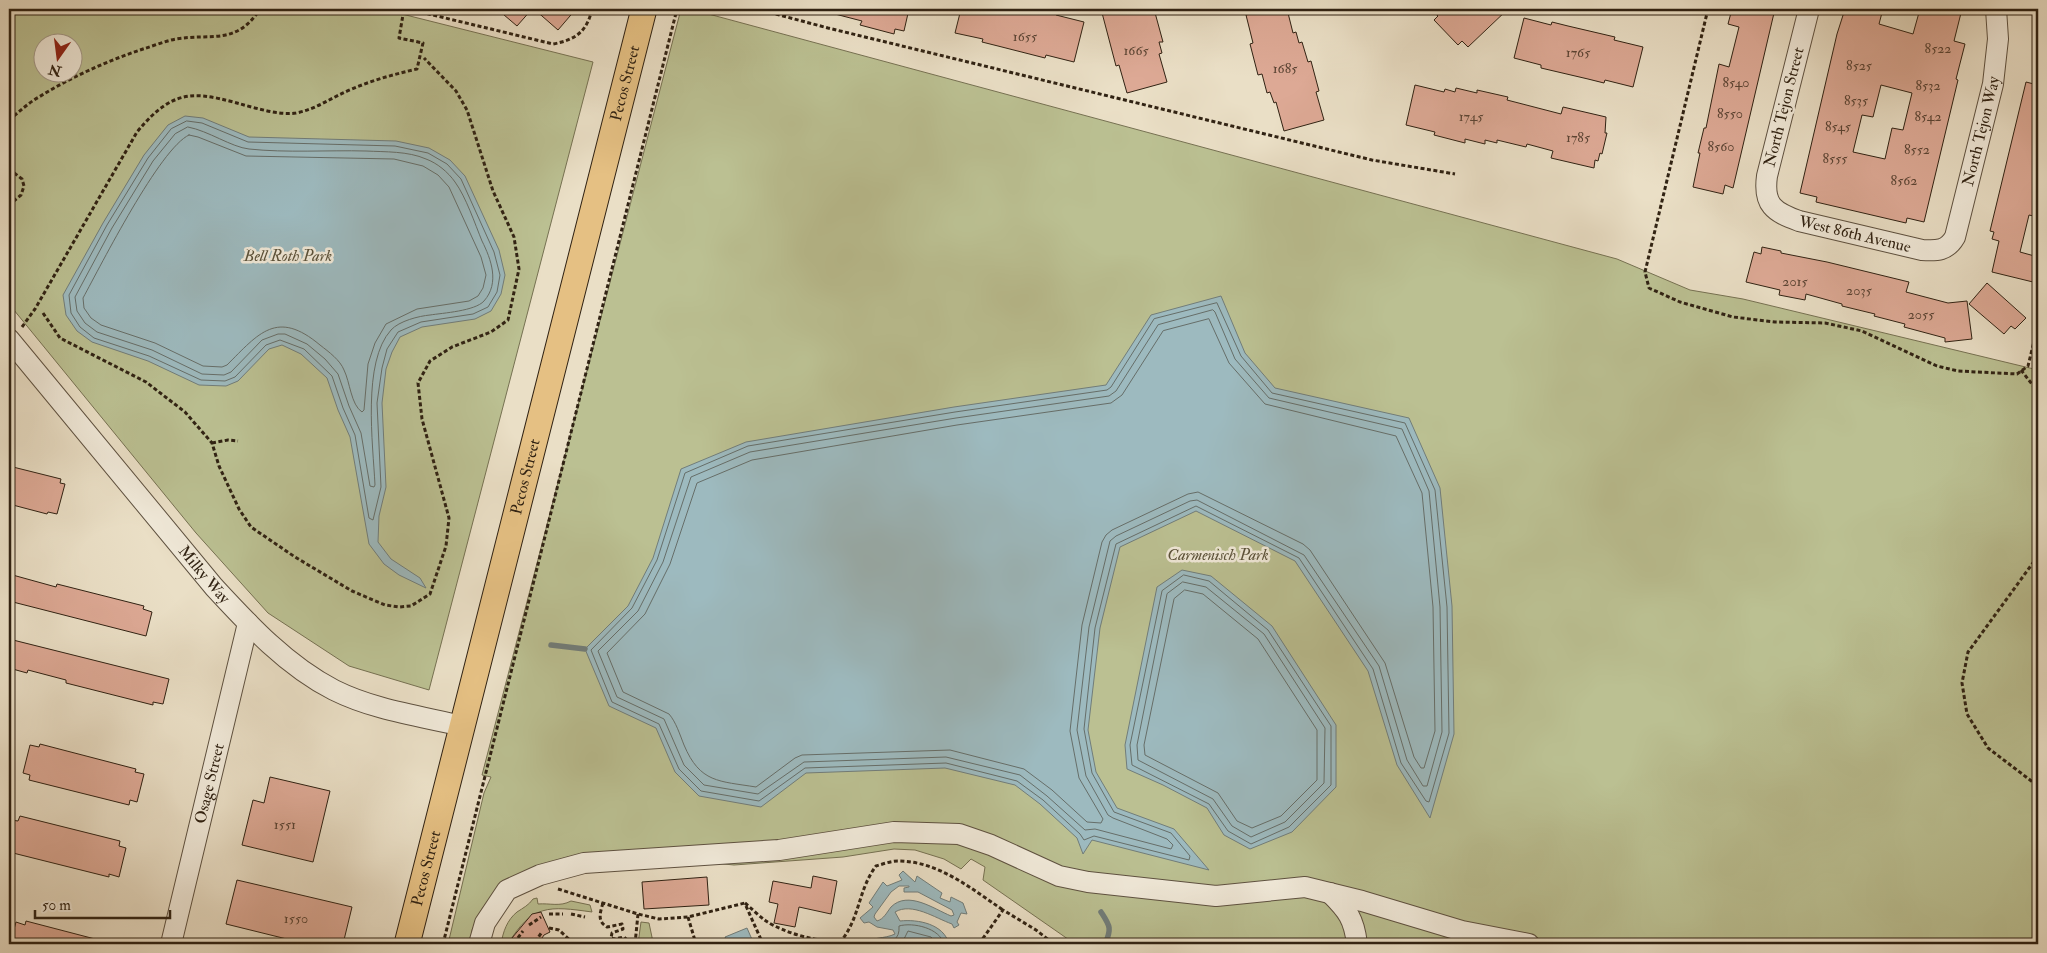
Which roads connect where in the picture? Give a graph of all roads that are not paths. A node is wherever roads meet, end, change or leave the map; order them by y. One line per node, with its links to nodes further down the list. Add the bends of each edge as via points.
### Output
1 (644, 9): 8 (main road, Pecos Street)
2 (1809, 9): 4 (street, North Tejon Street, via 1767,176 1765,191)
3 (1996, 9): 5 (street, North Tejon Way, via 1998,38 1994,84 1955,237)
4 (1771, 205): 5 (street, West 86th Avenue, via 1781,215 1799,221 1922,250)
5 (1945, 250)
6 (10, 340): 7 (street, Milky Way, via 208,580)
7 (248, 623): 8 (street, Milky Way, via 303,671 336,691 394,710); 10 (street, Osage Street)
8 (462, 726): 11 (main road, Pecos Street)
9 (1330, 893): 12 (street, via 1305,886 1216,896 1088,882 1058,876 959,834 894,832 779,850 584,862 540,875 507,890 485,923); 13 (street, via 1345,908 1355,926); 14 (street, via 1462,931)
10 (171, 944)
11 (407, 944)
12 (479, 944)
13 (1357, 944)
14 (1529, 944)

